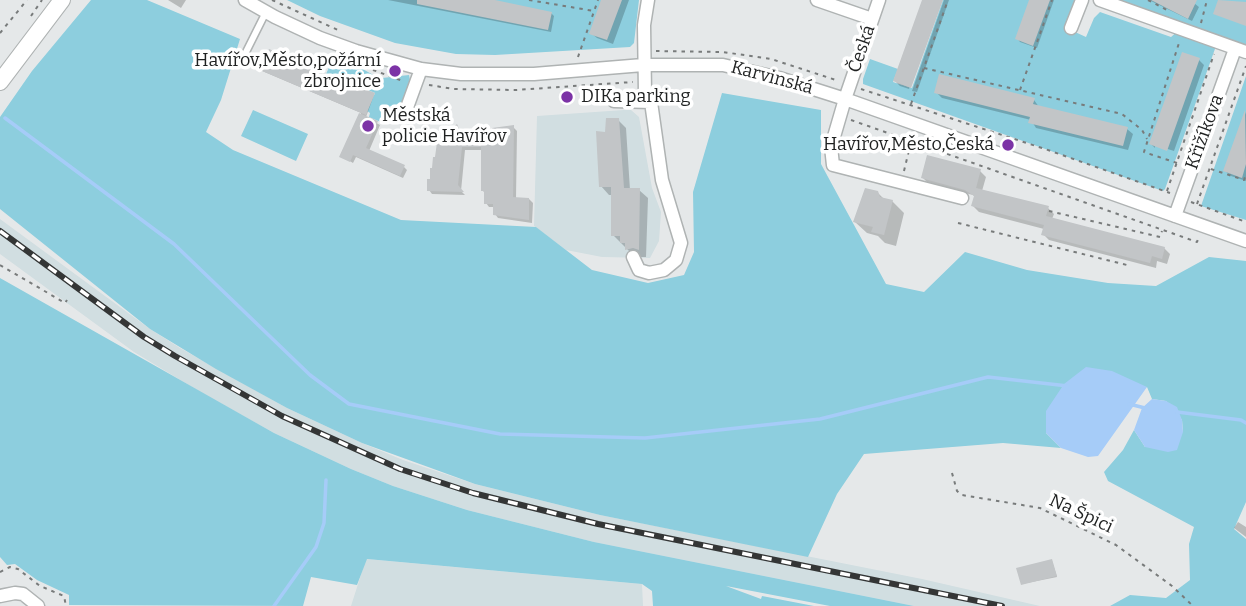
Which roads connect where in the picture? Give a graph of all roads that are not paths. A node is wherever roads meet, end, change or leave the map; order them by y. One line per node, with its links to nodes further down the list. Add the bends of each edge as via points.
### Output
1 (62, 0): 15 (street)
2 (245, 0): 8 (street, Karvinská)
3 (648, 0): 12 (street)
4 (817, 0): 9 (street)
5 (879, 0): 9 (street, Česká)
6 (1082, 0): 10 (street)
7 (1100, 0): 11 (street)
8 (269, 6): 13 (lane); 14 (street, Karvinská, via 320,37)
9 (872, 19): 16 (street, Česká)
10 (1071, 28)
11 (1241, 50): 21 (street, Křižíkova)
12 (644, 58): 14 (street, Karvinská, via 534,74 461,75); 16 (street, Karvinská, via 723,65); 18 (street, via 645,93)
13 (241, 62)
14 (421, 69): 19 (street)
15 (0, 82)
16 (845, 99): 20 (street, Česká, via 831,147 833,165); 21 (street, Karvinská)
17 (614, 101): 18 (street)
18 (651, 102): 23 (street, via 662,180 681,243 676,260 664,270 639,270)
19 (405, 113)
20 (961, 198)
21 (1175, 216): 22 (street, Karvinská)
22 (1246, 241)
23 (633, 257)
24 (0, 596): 25 (street, via 23,594)
25 (38, 606)

